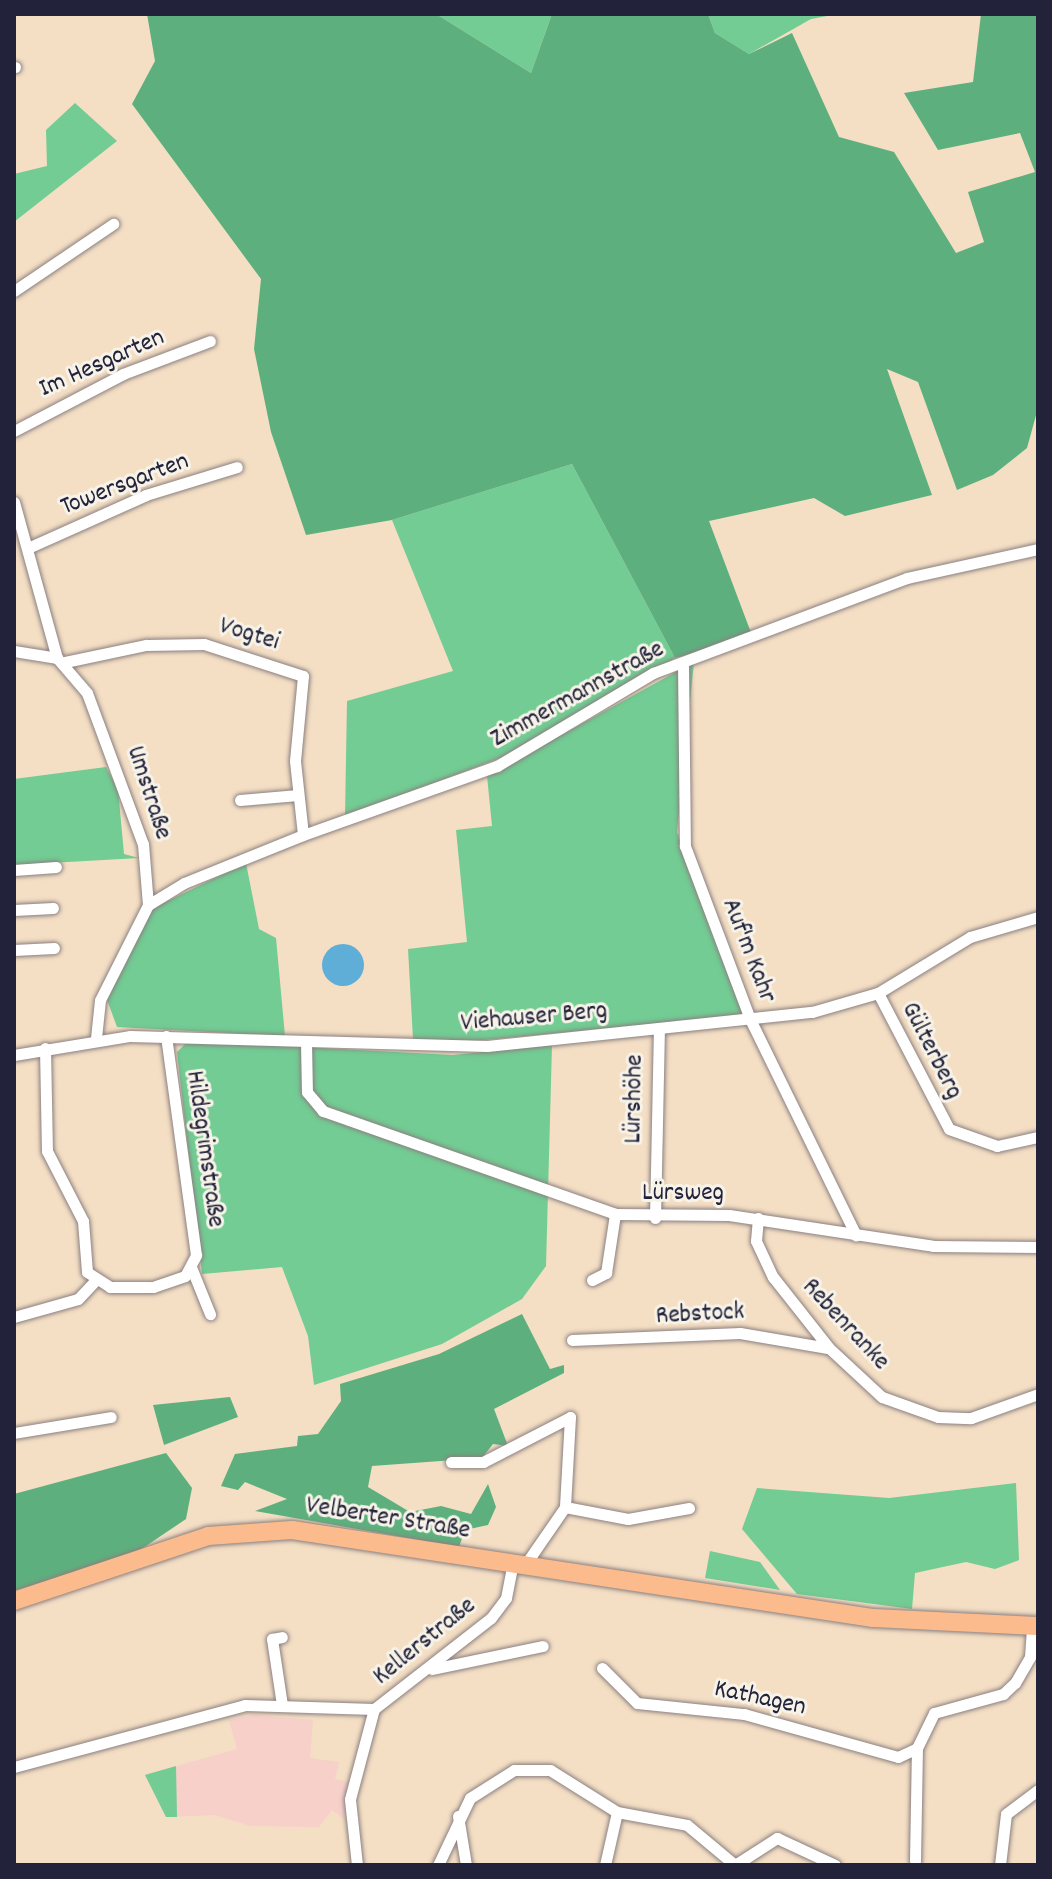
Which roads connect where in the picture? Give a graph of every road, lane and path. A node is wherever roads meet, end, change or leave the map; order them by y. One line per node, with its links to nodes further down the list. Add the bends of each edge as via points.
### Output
1 (113, 224): 2 (street)
2 (14, 291)
3 (210, 341): 4 (street, Im Hesgarten, via 123,374)
4 (14, 431)
5 (237, 467): 7 (street, Towersgarten, via 146,495)
6 (14, 502): 7 (street, Umstraße)
7 (30, 547): 10 (street, Umstraße)
8 (1038, 549): 11 (street, Zimmermannstraße, via 907,578)
9 (14, 651): 10 (street)
10 (61, 660): 12 (street, Vogtei, via 146,645 204,644 303,676); 17 (street, Umstraße, via 97,714 136,817)
11 (683, 663): 14 (street, Zimmermannstraße, via 497,766); 24 (street, Auf'm Kahr, via 681,826)
12 (298, 795): 13 (street); 14 (street, Vogtei)
13 (240, 800)
14 (303, 835): 17 (street, Zimmermannstraße, via 184,883)
15 (56, 867): 16 (street)
16 (14, 870)
17 (148, 905): 27 (street, via 100,1000)
18 (53, 908): 19 (street)
19 (14, 910)
20 (1038, 917): 23 (street, Viehauser Berg, via 970,937)
21 (54, 948): 22 (street)
22 (14, 950)
23 (878, 993): 24 (street, Viehauser Berg, via 827,1009); 31 (street, Gülterberg, via 949,1129 997,1146)
24 (750, 1019): 25 (street, Viehauser Berg); 35 (street, Auf'm Kahr)
25 (659, 1028): 28 (street, Viehauser Berg, via 455,1048); 33 (street, Lürshöhe)
26 (166, 1036): 27 (street, Viehauser Berg); 28 (street, Viehauser Berg); 37 (street, Hildegrimstraße)
27 (96, 1037): 29 (street, Viehauser Berg)
28 (306, 1042): 32 (street, Lürsweg, via 307,1092 329,1115)
29 (45, 1048): 30 (street, Viehauser Berg); 39 (street, via 47,1151 79,1210)
30 (14, 1055)
31 (1038, 1137)
32 (615, 1214): 33 (street, Lürsweg); 38 (street, via 606,1273)
33 (655, 1218): 34 (street, Lürsweg)
34 (758, 1218): 35 (street, Lürsweg); 43 (street, Rebenranke, via 761,1257)
35 (856, 1235): 36 (street, Lürsweg, via 983,1250)
36 (1038, 1247)
37 (191, 1267): 39 (street, Hildegrimstraße, via 153,1287); 40 (street, Hildegrimstraße)
38 (592, 1280)
39 (94, 1282): 41 (street, via 78,1299)
40 (210, 1314)
41 (14, 1317)
42 (572, 1340): 43 (street, Rebstock, via 740,1333)
43 (829, 1348): 44 (street, Rebenranke, via 882,1397 938,1417 971,1418)
44 (1038, 1394)
45 (111, 1417): 46 (street)
46 (14, 1433)
47 (451, 1462): 48 (street, via 483,1462 570,1417)
48 (565, 1507): 49 (street, via 628,1519); 50 (street)
49 (689, 1508)
50 (519, 1564): 51 (main road, Velberter Straße, via 353,1536 259,1530 186,1542 85,1582); 52 (main road, Velberter Straße, via 868,1617); 56 (street, Kellerstraße, via 499,1610)
51 (14, 1601)
52 (1035, 1626): 59 (street, via 1030,1657 1015,1683 1003,1694 934,1713)
53 (282, 1637): 57 (street, via 272,1639)
54 (543, 1646): 56 (street)
55 (602, 1668): 59 (street, Kathagen, via 637,1703 744,1714 898,1757)
56 (432, 1669): 58 (street, Kellerstraße)
57 (282, 1705): 58 (street, Kellerstraße); 60 (street, Kellerstraße, via 245,1705)
58 (374, 1709): 66 (street, via 350,1799)
59 (917, 1748): 65 (street)
60 (14, 1767)
61 (1038, 1790): 73 (street, via 1006,1814)
62 (617, 1812): 63 (street, via 550,1770 514,1770 491,1779); 64 (street, via 687,1825); 69 (street)
63 (458, 1816): 67 (street); 68 (street)
64 (722, 1850): 70 (street); 71 (street)
65 (915, 1861)
66 (357, 1865)
67 (438, 1865)
68 (466, 1865)
69 (605, 1865)
70 (718, 1865)
71 (735, 1865): 72 (street, via 777,1838)
72 (835, 1865)
73 (1000, 1865)

